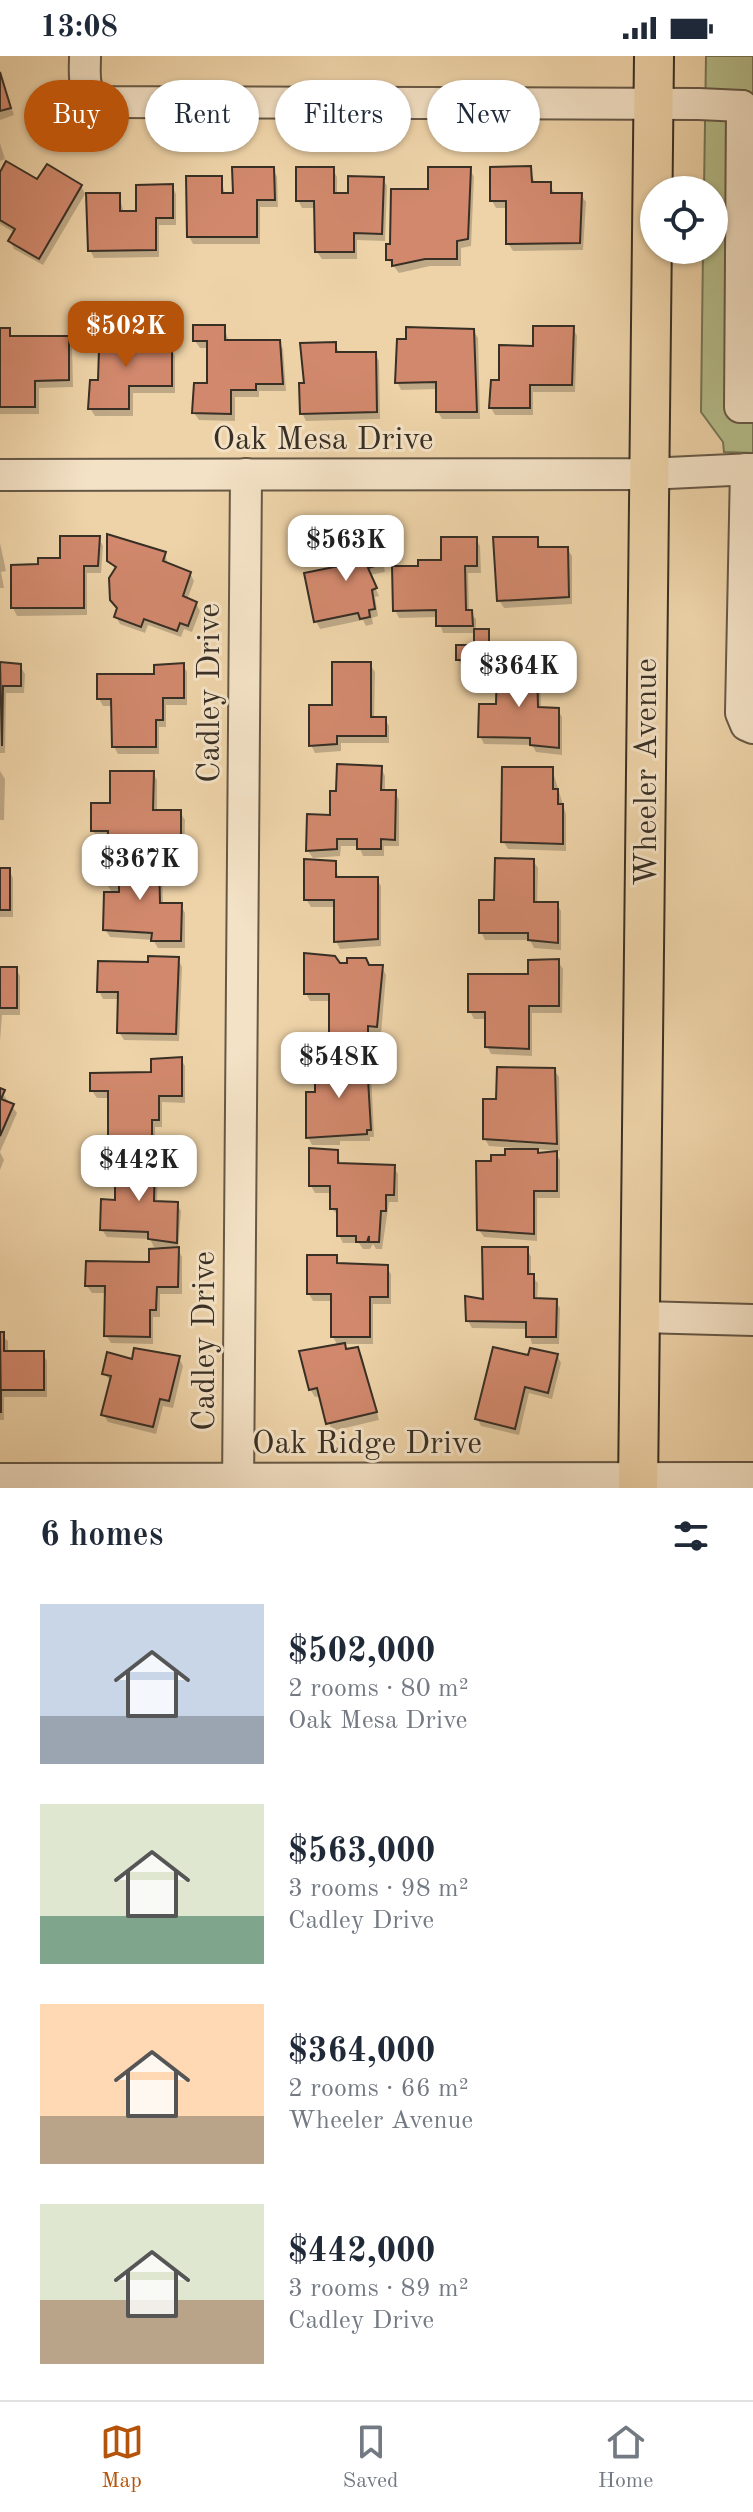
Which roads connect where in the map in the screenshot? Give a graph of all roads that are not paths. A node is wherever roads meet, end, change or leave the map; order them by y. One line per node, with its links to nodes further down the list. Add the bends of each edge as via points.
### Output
1 (85, 56): 3 (street, via 84,86 90,97 102,102)
2 (654, 56): 3 (main road, Wheeler Avenue)
3 (653, 104): 4 (street); 8 (main road, Wheeler Avenue)
4 (747, 111): 5 (street, via 740,407)
5 (753, 407)
6 (749, 469): 8 (street, Oak Mesa Drive); 10 (street, via 741,713)
7 (246, 474): 8 (street, Oak Mesa Drive); 9 (street, Oak Mesa Drive); 16 (street, Cadley Drive)
8 (647, 474): 11 (main road, Wheeler Avenue)
9 (0, 475)
10 (753, 728)
11 (641, 1317): 12 (street); 15 (main road, Wheeler Avenue)
12 (753, 1320)
13 (753, 1478): 15 (street, Oak Ridge Drive)
14 (0, 1479): 16 (street, Oak Ridge Drive)
15 (638, 1482): 16 (street, Oak Ridge Drive)
16 (238, 1483)

